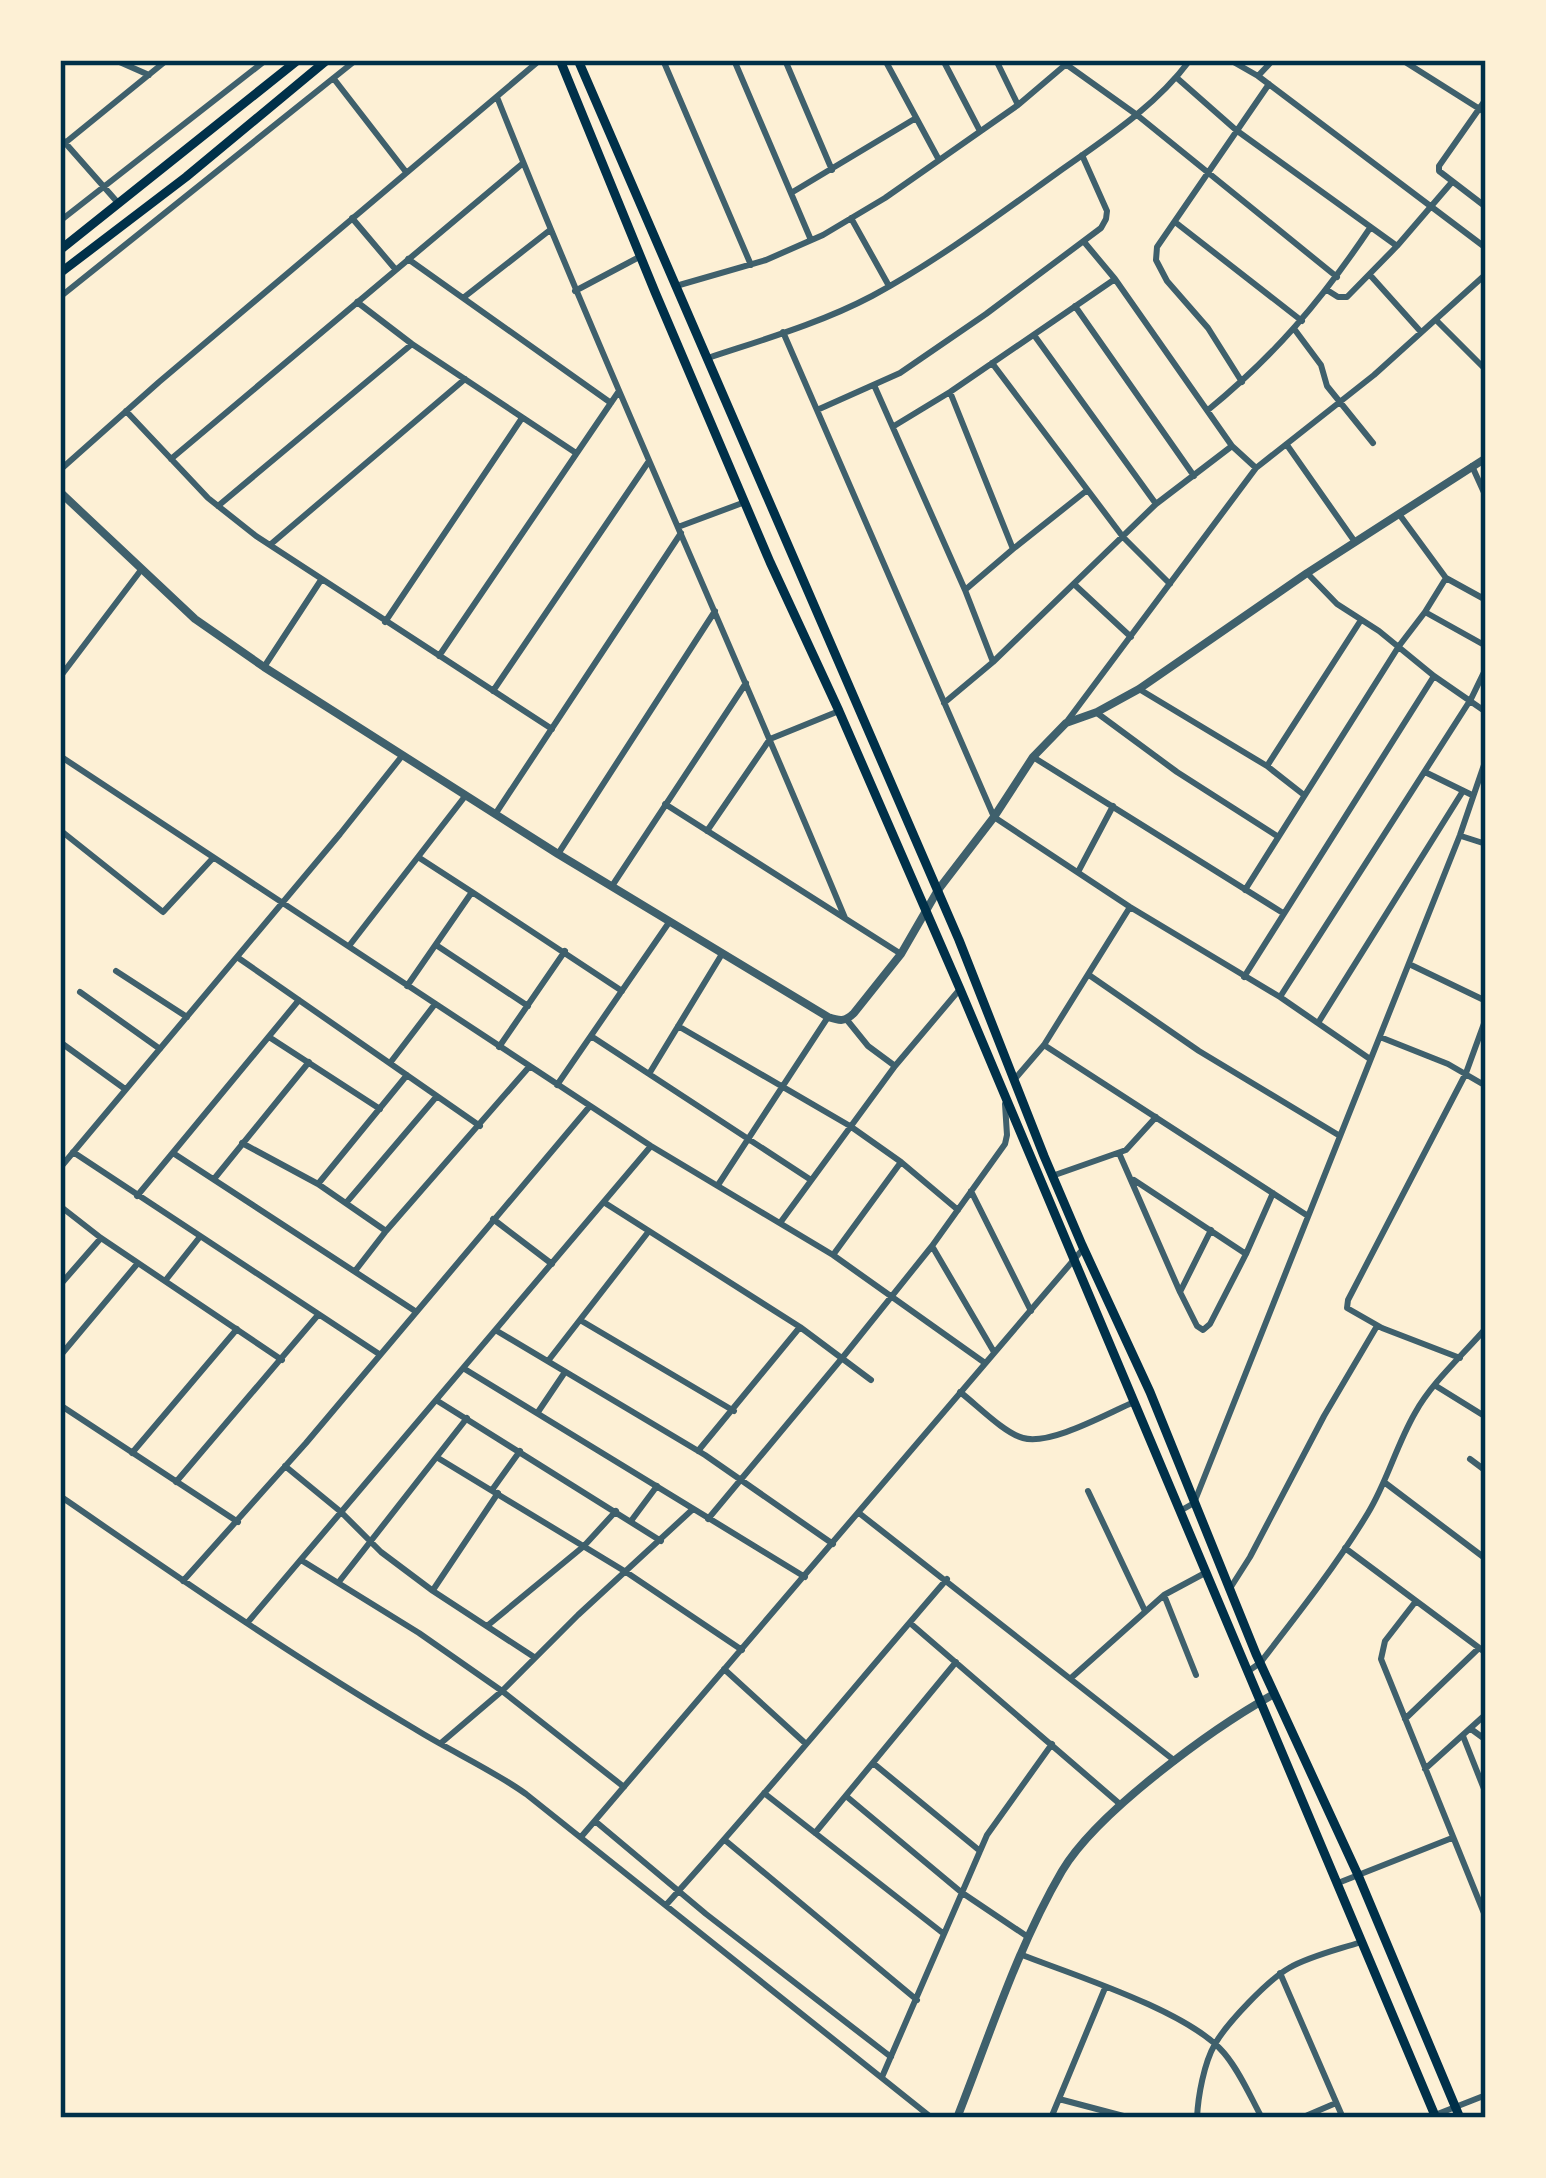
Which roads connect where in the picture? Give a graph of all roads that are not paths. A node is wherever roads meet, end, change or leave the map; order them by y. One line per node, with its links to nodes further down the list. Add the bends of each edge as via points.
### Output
1 (115, 60): 21 (street)
2 (167, 60): 21 (street)
3 (266, 60): 42 (street)
4 (298, 60): 44 (main road)
5 (327, 60): 62 (main road)
6 (356, 60): 24 (street)
7 (540, 60): 26 (street)
8 (560, 60): 58 (main road)
9 (578, 60): 67 (main road)
10 (663, 60): 60 (street)
11 (734, 60): 43 (street)
12 (785, 60): 38 (street)
13 (885, 60): 31 (street)
14 (943, 60): 33 (street)
15 (996, 60): 28 (street)
16 (1190, 60): 23 (street)
17 (1230, 60): 22 (street)
18 (1273, 60): 22 (street)
19 (1402, 60): 29 (street)
20 (1067, 62): 28 (street); 30 (street)
21 (149, 75): 34 (street)
22 (1258, 76): 25 (street)
23 (1177, 78): 30 (street); 32 (street)
24 (334, 79): 40 (street); 71 (street)
25 (1268, 85): 32 (street); 45 (street)
26 (497, 97): 37 (street); 40 (street)
27 (1486, 100): 29 (street)
28 (1018, 105): 33 (street)
29 (1483, 111): 41 (street, via 1439,166)
30 (1137, 115): 35 (street); 39 (street)
31 (916, 118): 36 (street); 38 (street)
32 (1236, 130): 39 (street); 51 (street)
33 (980, 131): 36 (street)
34 (62, 142): 42 (street)
35 (1082, 155): 54 (street, via 1107,211); 68 (street)
36 (939, 160): 48 (street)
37 (523, 163): 52 (street); 59 (street)
38 (832, 170): 43 (street)
39 (1208, 171): 50 (street); 65 (street)
40 (406, 172): 47 (street)
41 (1452, 182): 45 (street); 46 (street)
42 (104, 186): 44 (street); 49 (street)
43 (790, 193): 53 (street)
44 (119, 204): 57 (main road)
45 (1432, 207): 55 (street); 56 (street)
46 (1486, 208)
47 (352, 218): 61 (street); 94 (street)
48 (851, 218): 53 (street); 68 (street)
49 (60, 221)
50 (1175, 222): 76 (street); 86 (street, via 1157,247 1159,269)
51 (1370, 228): 55 (street); 65 (street)
52 (550, 230): 70 (street); 72 (street)
53 (811, 240): 60 (street)
54 (1084, 243): 66 (street); 87 (street)
55 (1397, 246): 64 (street)
56 (1486, 248)
57 (60, 250)
58 (641, 256): 70 (street); 111 (main road)
59 (408, 260): 61 (street); 72 (street)
60 (751, 265): 67 (street)
61 (396, 270): 73 (street)
62 (60, 273)
63 (1486, 274): 75 (street)
64 (1370, 275): 69 (street, via 1342,299); 79 (street)
65 (1337, 277): 69 (street)
66 (1115, 279): 74 (street); 93 (street)
67 (676, 286): 82 (main road)
68 (889, 286): 78 (street)
69 (1327, 290): 76 (street)
70 (575, 291): 88 (street)
71 (60, 297)
72 (462, 298): 91 (street)
73 (357, 302): 81 (street); 102 (street)
74 (1075, 305): 80 (street); 107 (street)
75 (1437, 320): 79 (street); 84 (street)
76 (1302, 321): 77 (street)
77 (1295, 330): 86 (street); 90 (street)
78 (783, 332): 82 (street); 92 (street)
79 (1421, 332): 90 (street)
80 (1034, 334): 83 (street); 112 (street)
81 (412, 344): 85 (street); 113 (street)
82 (708, 358): 175 (main road)
83 (992, 363): 89 (street); 108 (street)
84 (1486, 370)
85 (465, 379): 95 (street); 118 (street)
86 (1242, 382): 93 (street)
87 (874, 385): 92 (street); 96 (street)
88 (619, 391): 91 (street); 103 (street)
89 (950, 392): 96 (street); 119 (street)
90 (1340, 402): 97 (street); 98 (street)
91 (611, 403): 100 (street)
92 (817, 410): 145 (street)
93 (1208, 410): 99 (street)
94 (126, 411): 102 (street); 106 (street)
95 (522, 418): 100 (street); 131 (street)
96 (893, 427): 126 (street)
97 (1372, 443)
98 (1287, 445): 105 (street); 117 (street)
99 (1232, 446): 105 (street); 107 (street)
100 (577, 454): 135 (street)
101 (1486, 458): 104 (street)
102 (171, 459): 113 (street)
103 (649, 461): 115 (street); 143 (street)
104 (1472, 466): 110 (street); 114 (street)
105 (1256, 469): 124 (street)
106 (60, 470)
107 (1194, 476): 112 (street)
108 (1086, 491): 116 (street); 119 (street)
109 (60, 492): 120 (street)
110 (1486, 497)
111 (745, 502): 115 (street); 146 (main road)
112 (1156, 504): 116 (street)
113 (218, 506): 118 (street)
114 (1399, 514): 117 (street); 122 (street)
115 (680, 530): 128 (street); 150 (street)
116 (1123, 537): 124 (street); 125 (street)
117 (1354, 542): 121 (street)
118 (270, 545): 123 (street)
119 (1012, 549): 126 (street)
120 (141, 570): 137 (street); 140 (street)
121 (1307, 573): 130 (street); 142 (street)
122 (1446, 578): 127 (street); 129 (street)
123 (321, 579): 131 (street); 137 (street)
124 (1170, 584): 132 (street)
125 (1075, 585): 132 (street); 136 (street)
126 (965, 590): 136 (street)
127 (1486, 600)
128 (715, 611): 141 (street); 170 (street)
129 (1425, 612): 133 (street); 134 (street)
130 (1361, 620): 133 (street); 156 (street)
131 (386, 622): 135 (street)
132 (1131, 637): 149 (street)
133 (1399, 646): 139 (street); 160 (street)
134 (1486, 646)
135 (439, 656): 143 (street)
136 (993, 662): 145 (street)
137 (264, 667): 153 (street)
138 (1486, 668): 144 (street)
139 (1434, 676): 144 (street); 181 (street)
140 (60, 677)
141 (746, 683): 151 (street); 161 (street)
142 (1139, 689): 147 (street); 156 (street)
143 (493, 691): 150 (street)
144 (1471, 699): 148 (street); 157 (street)
145 (944, 703): 164 (street)
146 (839, 711): 151 (street); 180 (main road)
147 (1097, 712): 149 (street); 167 (street)
148 (1486, 712)
149 (1066, 723): 154 (street)
150 (552, 729): 163 (street)
151 (770, 739): 166 (street); 182 (street)
152 (60, 756): 172 (street)
153 (402, 756): 159 (street); 178 (street)
154 (1033, 757): 162 (street); 164 (street)
155 (1486, 759): 158 (street)
156 (1267, 766): 160 (street)
157 (1425, 772): 158 (street); 198 (street)
158 (1467, 793): 168 (street); 207 (street)
159 (466, 795): 163 (street); 171 (street)
160 (1304, 795): 167 (street)
161 (665, 804): 166 (street); 174 (street)
162 (1112, 806): 173 (street); 176 (street)
163 (496, 813): 170 (street)
164 (994, 818): 173 (street); 175 (street)
165 (60, 830): 172 (street, via 164,913)
166 (707, 831): 182 (street)
167 (1277, 836): 176 (street)
168 (1460, 836): 169 (street); 190 (street)
169 (1486, 844)
170 (558, 854): 174 (street)
171 (418, 857): 177 (street); 184 (street)
172 (213, 858): 178 (street)
173 (1078, 872): 179 (street)
174 (612, 886): 183 (street)
175 (938, 890): 180 (street); 224 (main road)
176 (1245, 890): 181 (street)
177 (472, 892): 185 (street); 186 (street)
178 (283, 903): 184 (street); 189 (street)
179 (1130, 907): 192 (street); 193 (street)
180 (926, 912): 188 (street); 195 (main road)
181 (1283, 913): 193 (street)
182 (845, 918): 188 (street)
183 (670, 921): 187 (street); 196 (street)
184 (349, 946): 194 (street)
185 (436, 946): 194 (street); 202 (street)
186 (565, 952): 196 (street); 202 (street)
187 (722, 954): 204 (street); 208 (street)
188 (901, 954): 206 (street)
189 (238, 957): 199 (street); 203 (street)
190 (1409, 964): 200 (street); 211 (street)
191 (116, 971): 203 (street)
192 (1089, 975): 213 (street); 236 (street)
193 (1244, 977): 198 (street)
194 (407, 986): 201 (street)
195 (960, 989): 219 (street); 229 (main road)
196 (622, 991): 209 (street)
197 (80, 992): 215 (street)
198 (1280, 997): 207 (street)
199 (299, 1000): 210 (street); 218 (street)
200 (1486, 1001)
201 (435, 1004): 214 (street); 218 (street)
202 (528, 1006): 214 (street)
203 (187, 1017): 215 (street)
204 (828, 1017): 206 (street); 226 (street)
205 (1486, 1018): 221 (street)
206 (847, 1020): 219 (street)
207 (1318, 1023): 216 (street)
208 (678, 1026): 222 (street); 226 (street)
209 (591, 1036): 222 (street); 225 (street)
210 (269, 1037): 217 (street); 241 (street)
211 (1380, 1037): 216 (street); 221 (street)
212 (60, 1042): 228 (street)
213 (1044, 1045): 224 (street); 233 (street)
214 (499, 1047): 220 (street)
215 (160, 1049): 228 (street)
216 (1370, 1058): 236 (street)
217 (309, 1062): 232 (street); 238 (street)
218 (390, 1063): 223 (street)
219 (895, 1066): 235 (street)
220 (530, 1067): 225 (street); 234 (street)
221 (1466, 1072): 227 (street); 282 (street, via 1348,1300 1347,1308)
222 (649, 1074): 237 (street)
223 (407, 1075): 230 (street); 232 (street)
224 (1014, 1080): 245 (main road)
225 (557, 1085): 231 (street)
226 (784, 1085): 235 (street); 237 (street)
227 (1486, 1086)
228 (127, 1090): 240 (street)
229 (1005, 1094): 251 (street, via 1005,1144); 270 (main road)
230 (437, 1096): 234 (street); 255 (street)
231 (590, 1106): 239 (street); 259 (street)
232 (380, 1108): 249 (street)
233 (1156, 1117): 242 (street); 252 (street)
234 (480, 1126): 261 (street)
235 (850, 1126): 243 (street); 248 (street)
236 (1340, 1136): 258 (street)
237 (748, 1140): 248 (street); 250 (street)
238 (242, 1143): 246 (street); 249 (street)
239 (651, 1146): 250 (street); 254 (street)
240 (73, 1152): 244 (street); 253 (street)
241 (173, 1153): 246 (street); 253 (street)
242 (1119, 1153): 245 (street); 247 (street)
243 (901, 1162): 257 (street); 269 (street)
244 (60, 1168)
245 (1052, 1175): 267 (main road)
246 (214, 1178): 273 (street)
247 (1130, 1178): 263 (street); 276 (street)
248 (811, 1180): 260 (street)
249 (318, 1184): 255 (street)
250 (718, 1184): 260 (street)
251 (971, 1191): 257 (street); 279 (street)
252 (1274, 1193): 258 (street); 268 (street)
253 (137, 1196): 265 (street)
254 (604, 1202): 262 (street); 272 (street)
255 (346, 1203): 261 (street)
256 (60, 1206): 264 (street)
257 (958, 1210): 266 (street)
258 (1308, 1216): 321 (street)
259 (494, 1219): 272 (street); 278 (street)
260 (780, 1223): 269 (street)
261 (386, 1231): 273 (street)
262 (649, 1231): 281 (street); 283 (street)
263 (1210, 1231): 268 (street); 276 (street)
264 (101, 1238): 271 (street); 275 (street)
265 (199, 1238): 274 (street); 280 (street)
266 (932, 1246): 277 (street); 287 (street)
267 (1084, 1249): 270 (street); 321 (main road)
268 (1246, 1254): 276 (street, via 1203,1330)
269 (832, 1255): 277 (street)
270 (1073, 1259): 279 (street); 301 (main road)
271 (138, 1263): 274 (street); 289 (street)
272 (552, 1264): 286 (street)
273 (355, 1271): 278 (street)
274 (165, 1281): 285 (street)
275 (60, 1286)
276 (1180, 1292)
277 (892, 1296): 290 (street); 294 (street)
278 (416, 1311): 288 (street)
279 (1030, 1312): 287 (street)
280 (319, 1315): 288 (street); 292 (street)
281 (580, 1320): 293 (street); 303 (street)
282 (1377, 1326): 291 (street); 343 (street)
283 (800, 1327): 290 (street); 303 (street)
284 (1486, 1328): 291 (street)
285 (237, 1329): 292 (street); 309 (street)
286 (495, 1330): 293 (street); 295 (street)
287 (994, 1352): 294 (street)
288 (380, 1354): 312 (street)
289 (60, 1356)
290 (843, 1357): 297 (street); 314 (street)
291 (1460, 1358): 298 (street)
292 (281, 1360): 315 (street)
293 (548, 1362): 296 (street)
294 (985, 1363): 299 (street)
295 (464, 1368): 300 (street); 304 (street)
296 (566, 1372): 304 (street); 308 (street)
297 (872, 1380)
298 (1436, 1386): 306 (street); 316 (street)
299 (960, 1392): 301 (street, via 1030,1440); 326 (street)
300 (436, 1400): 305 (street); 323 (street)
301 (1134, 1402): 325 (main road)
302 (60, 1405): 309 (street)
303 (734, 1411): 308 (street)
304 (538, 1412): 317 (street)
305 (466, 1418): 307 (street); 310 (street)
306 (1486, 1418)
307 (520, 1451): 319 (street); 324 (street)
308 (698, 1451): 314 (street)
309 (132, 1453): 315 (street)
310 (438, 1458): 319 (street); 331 (street)
311 (1470, 1459): 313 (street)
312 (285, 1466): 323 (street); 329 (street)
313 (1486, 1472)
314 (740, 1479): 327 (street); 332 (street)
315 (176, 1482): 329 (street)
316 (1384, 1482): 334 (street); 335 (street)
317 (657, 1486): 322 (street); 328 (street)
318 (1088, 1491): 347 (street)
319 (495, 1492): 333 (street); 344 (street)
320 (60, 1496): 341 (street)
321 (1195, 1503): 325 (street); 343 (main road)
322 (693, 1509): 327 (street); 330 (street)
323 (341, 1511): 331 (street); 336 (street)
324 (616, 1511): 328 (street); 333 (street)
325 (1180, 1511): 338 (main road)
326 (860, 1513): 332 (street); 340 (street)
327 (708, 1519): 339 (street)
328 (631, 1521): 330 (street)
329 (238, 1522): 341 (street)
330 (661, 1541): 337 (street)
331 (371, 1542): 342 (street); 344 (street)
332 (833, 1544): 339 (street)
333 (584, 1546): 337 (street); 350 (street)
334 (1345, 1548): 346 (street); 355 (street)
335 (1486, 1559)
336 (301, 1560): 342 (street); 348 (street)
337 (626, 1572): 351 (street); 353 (street)
338 (1205, 1573): 345 (street); 357 (main road)
339 (805, 1576): 351 (street)
340 (946, 1579): 349 (street); 359 (street)
341 (183, 1581): 348 (street)
342 (338, 1583): 360 (street)
343 (1229, 1590): 355 (main road)
344 (433, 1591): 350 (street)
345 (1164, 1594): 347 (street); 358 (street)
346 (1416, 1601): 352 (street); 364 (street, via 1381,1650)
347 (1145, 1611): 359 (street)
348 (248, 1622): 367 (street, via 416,1731)
349 (909, 1622): 354 (street); 369 (street)
350 (487, 1626): 353 (street)
351 (742, 1649): 356 (street)
352 (1482, 1650): 364 (street)
353 (535, 1658): 360 (street)
354 (956, 1662): 370 (street); 372 (street)
355 (1260, 1663): 357 (street); 361 (main road)
356 (724, 1669): 369 (street); 374 (street)
357 (1247, 1672): 362 (main road)
358 (1196, 1675)
359 (1070, 1678): 371 (street)
360 (502, 1691): 367 (street); 374 (street)
361 (1274, 1694): 362 (street); 375 (main road)
362 (1259, 1702): 371 (street); 379 (main road)
363 (1486, 1714): 365 (street)
364 (1405, 1719): 373 (street)
365 (1471, 1729): 366 (street); 368 (street)
366 (1463, 1736): 373 (street); 377 (street)
367 (446, 1739): 383 (street)
368 (1486, 1740)
369 (805, 1742): 376 (street)
370 (1052, 1744): 380 (street); 386 (street)
371 (1175, 1761): 380 (street)
372 (874, 1762): 378 (street); 386 (street)
373 (1425, 1769): 384 (street)
374 (624, 1787): 381 (street)
375 (1318, 1787): 379 (main road); 387 (main road)
376 (764, 1793): 382 (street); 385 (street)
377 (1486, 1793)
378 (846, 1796): 382 (street); 389 (street)
379 (1300, 1797): 388 (main road)
380 (1121, 1805): 393 (street, via 1064,1868)
381 (594, 1823): 383 (street); 390 (street)
382 (815, 1833): 392 (street)
383 (583, 1835): 390 (street)
384 (1452, 1838): 387 (street); 391 (street)
385 (725, 1840): 390 (street); 398 (street)
386 (980, 1851): 389 (street)
387 (1358, 1875): 388 (street); 404 (main road)
388 (1336, 1884): 394 (main road)
389 (961, 1892): 392 (street); 393 (street)
390 (672, 1898): 400 (street); 400 (street)
391 (1486, 1918)
392 (944, 1934): 398 (street)
393 (1029, 1938): 395 (street)
394 (1361, 1942): 396 (street); 405 (main road)
395 (1022, 1955): 397 (street); 407 (street)
396 (1280, 1973): 399 (street); 403 (street)
397 (1106, 1987): 399 (street); 402 (street)
398 (917, 2000): 400 (street)
399 (1215, 2043): 410 (street); 411 (street)
400 (886, 2067): 406 (street)
401 (1486, 2095): 404 (street)
402 (1059, 2099): 408 (street); 409 (street)
403 (1336, 2103): 412 (street); 413 (street)
404 (1458, 2112): 405 (street)
405 (1436, 2116)
406 (932, 2118)
407 (957, 2118)
408 (1051, 2118)
409 (1131, 2118)
410 (1197, 2118)
411 (1262, 2118)
412 (1301, 2118)
413 (1343, 2118)

